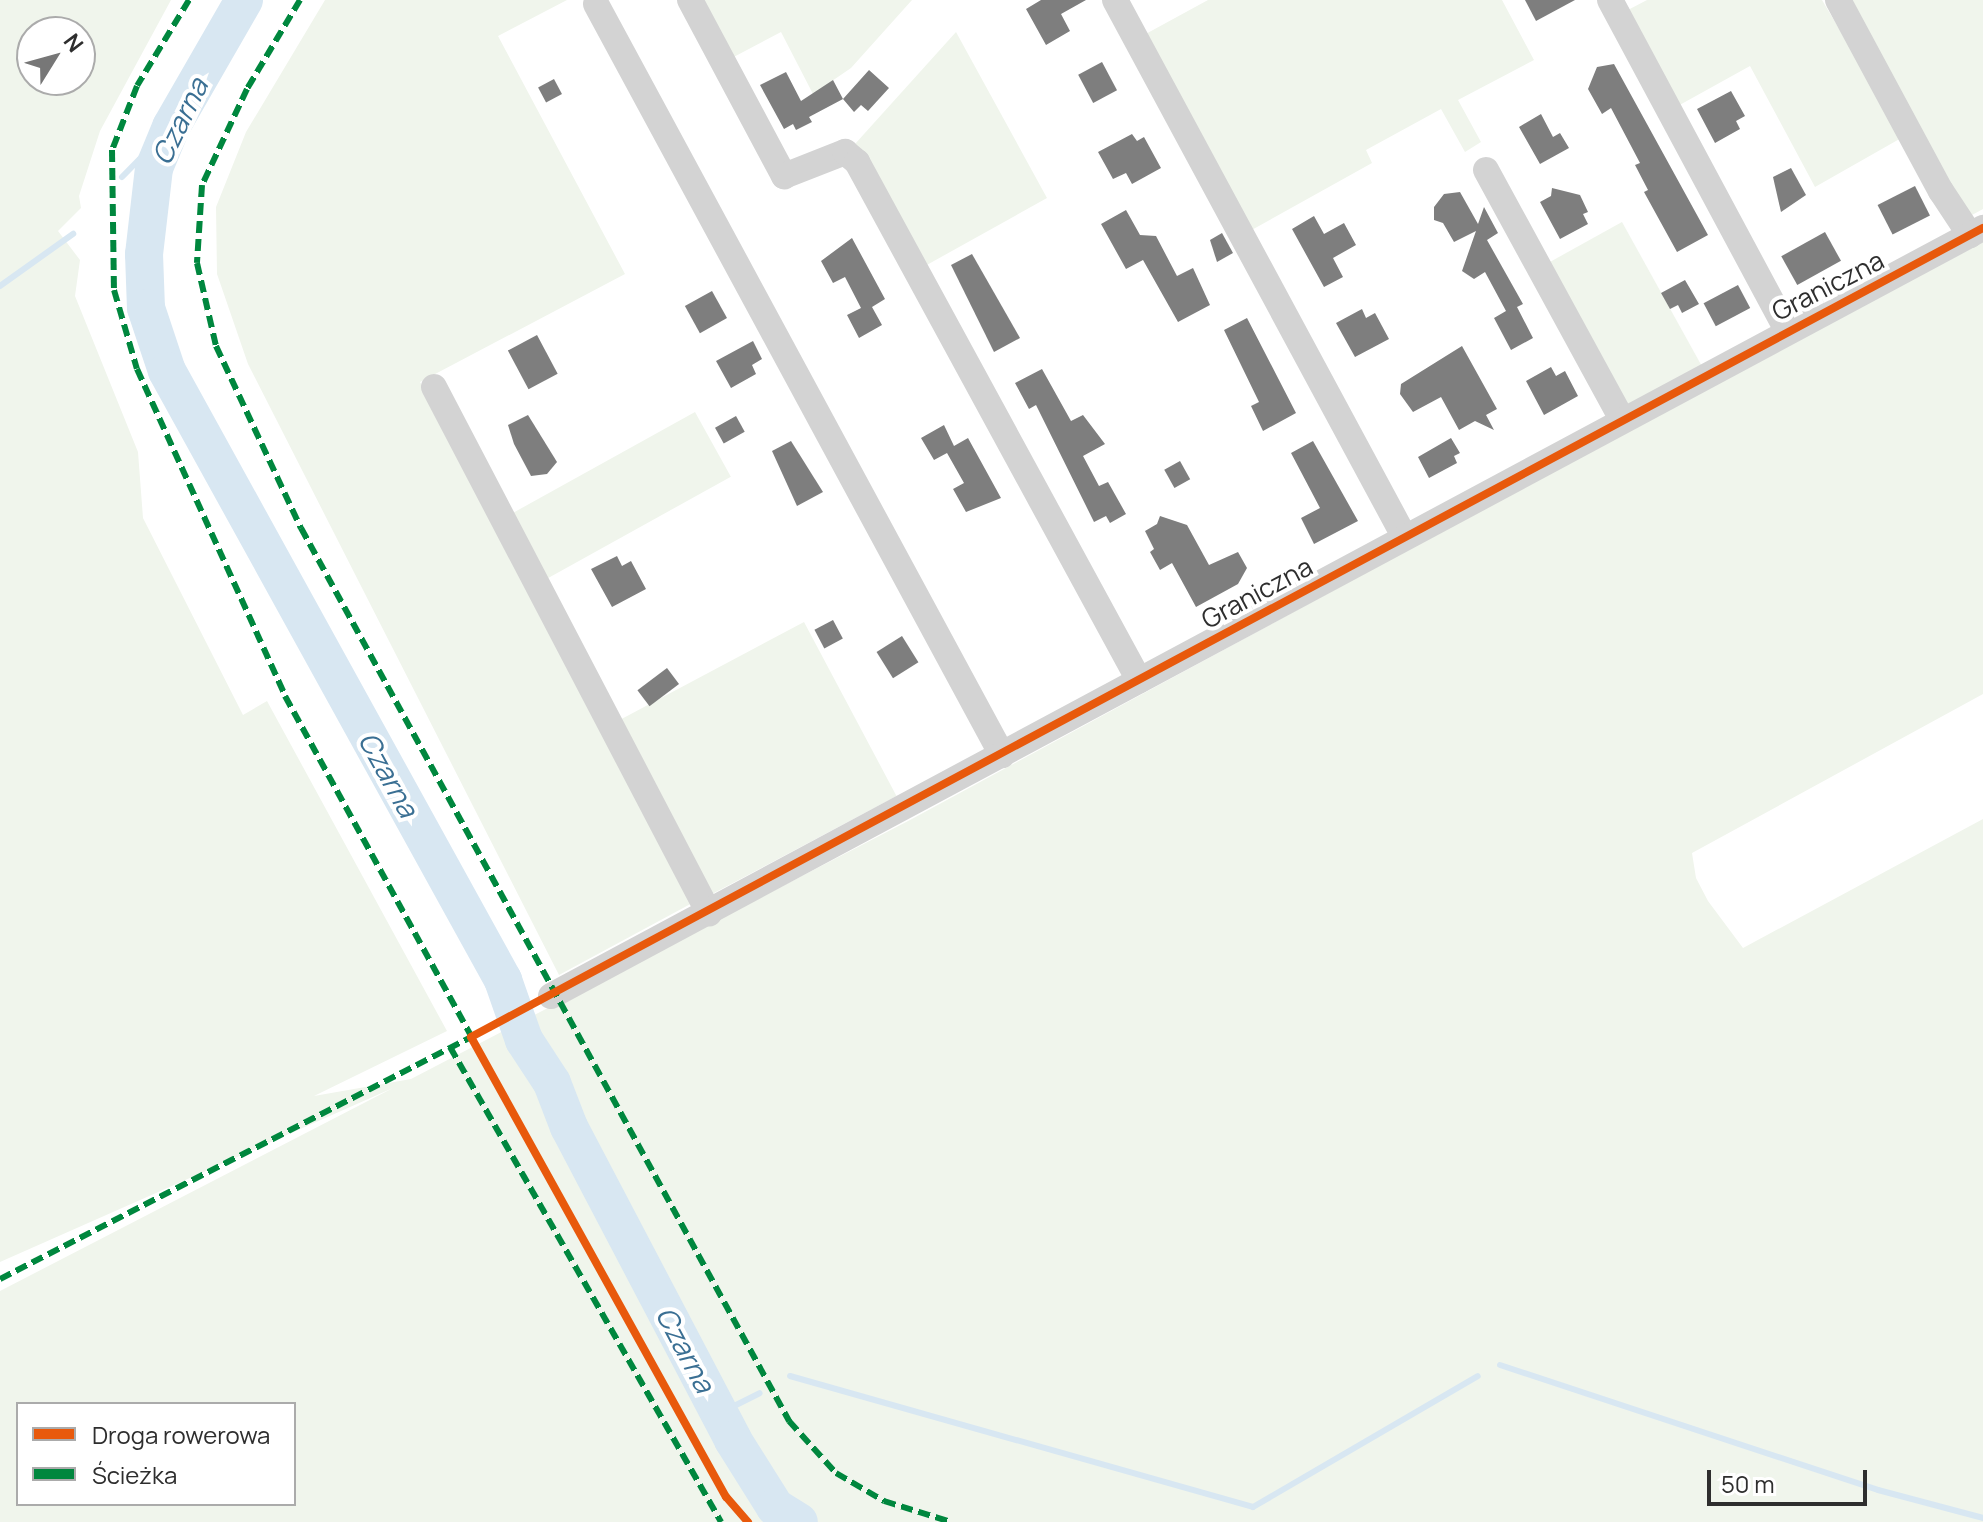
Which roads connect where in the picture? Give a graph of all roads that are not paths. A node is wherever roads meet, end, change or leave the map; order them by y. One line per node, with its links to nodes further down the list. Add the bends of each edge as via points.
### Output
1 (690, 0): 12 (street, via 784,176 845,152 857,162)
2 (1115, 0): 11 (street)
3 (1610, 0): 8 (street)
4 (1838, 0): 7 (street, via 1941,191)
5 (596, 4): 13 (street)
6 (1486, 170): 10 (street)
7 (1977, 231): 8 (street, Graniczna)
8 (1787, 330): 10 (street, Graniczna)
9 (434, 387): 14 (street)
10 (1622, 419): 11 (street, Graniczna)
11 (1404, 536): 12 (street, Graniczna)
12 (1139, 680): 13 (street, Graniczna)
13 (1002, 755): 14 (street, Graniczna)
14 (709, 913): 15 (street, Graniczna)
15 (551, 996)

